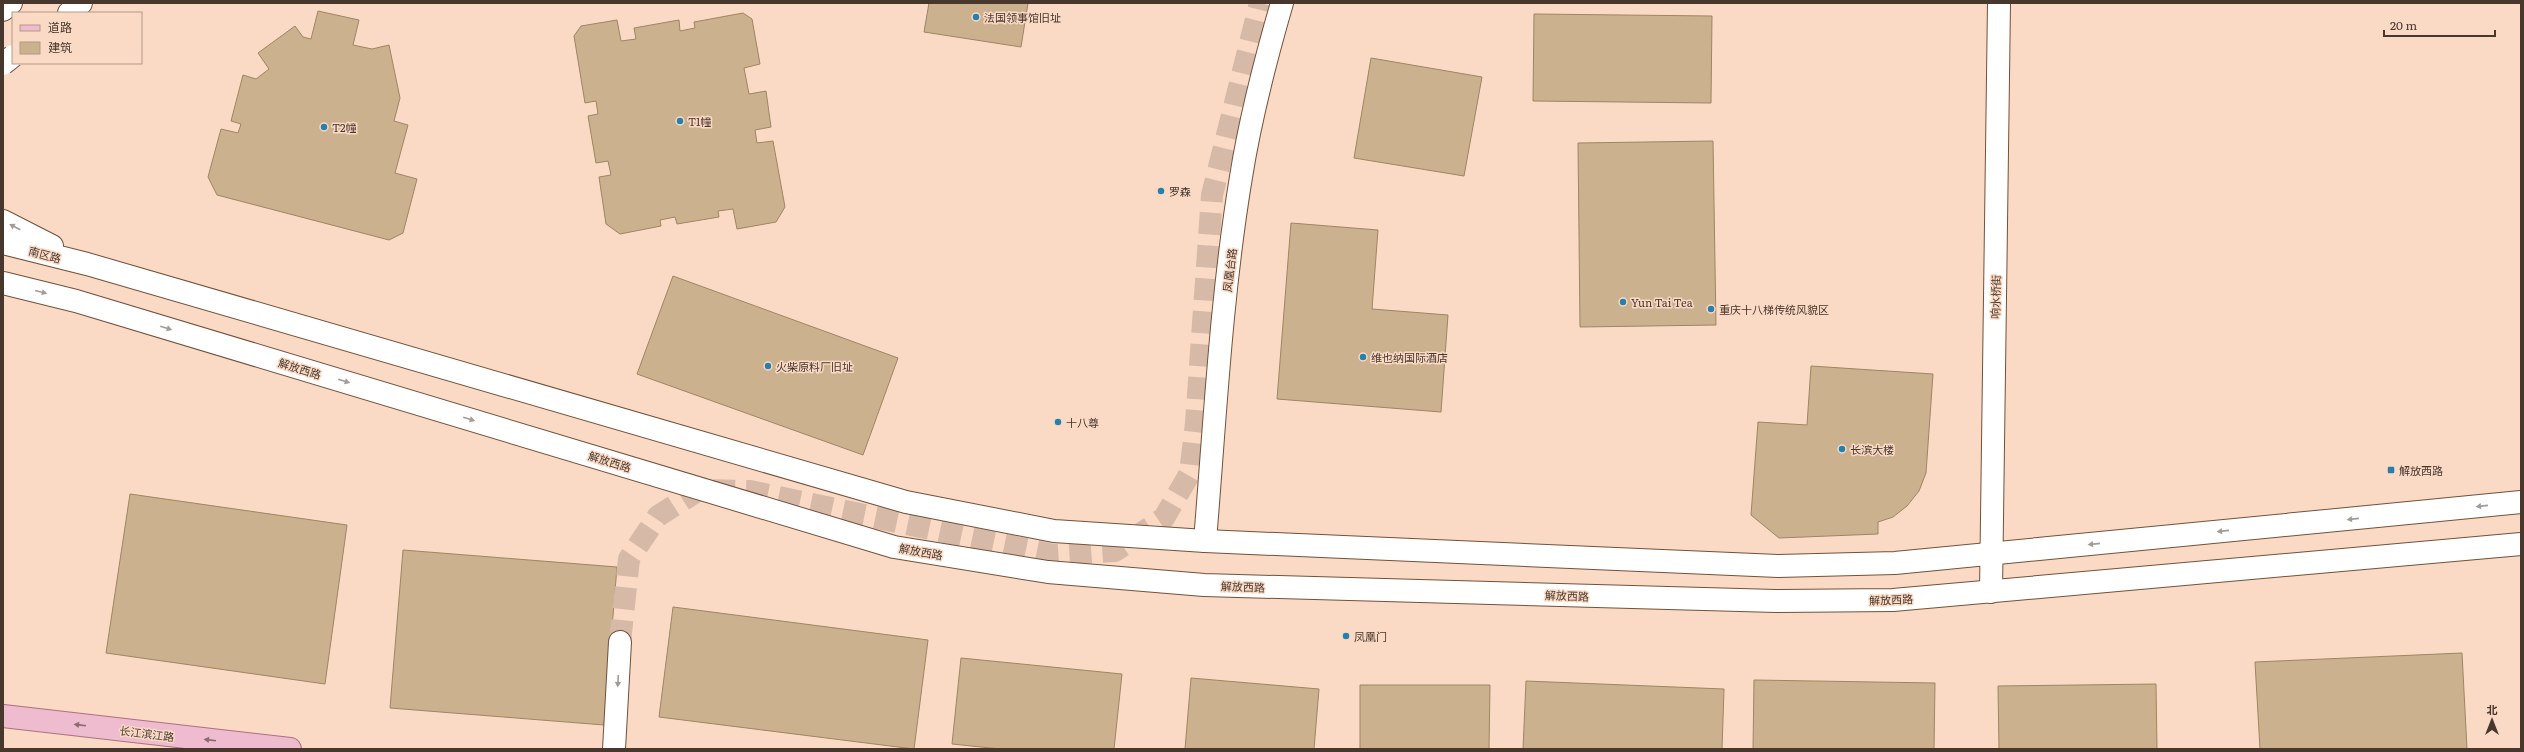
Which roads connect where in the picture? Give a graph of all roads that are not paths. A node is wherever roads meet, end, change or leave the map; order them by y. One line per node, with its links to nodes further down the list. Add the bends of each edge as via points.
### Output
1 (11, 3): 5 (main road)
2 (81, 3): 6 (main road)
3 (1282, 3): 14 (main road, 凤凰台路, via 1241,176 1222,323)
4 (1999, 3): 16 (main road, 响水桥街)
5 (3, 10)
6 (69, 12)
7 (12, 57): 8 (main road, bridge)
8 (3, 64)
9 (3, 221): 11 (main road, one-way to 9)
10 (3, 243): 11 (main road, 南区路)
11 (87, 264): 14 (main road, via 906,502 1054,531)
12 (3, 283): 17 (main road, 解放西路, one-way to 17, via 76,301 894,547 1048,572 1204,585 1776,601 1893,600)
13 (2521, 502): 16 (main road, one-way to 16)
14 (1205, 541): 16 (main road, via 1778,566 1894,563)
15 (2521, 544): 17 (main road, 解放西路)
16 (1992, 554): 17 (main road, 响水桥街)
17 (1990, 592)
18 (620, 642): 21 (main road, one-way to 21)
19 (3, 716): 20 (main road, 长江滨江路, one-way to 19)
20 (290, 749)
21 (614, 749)

